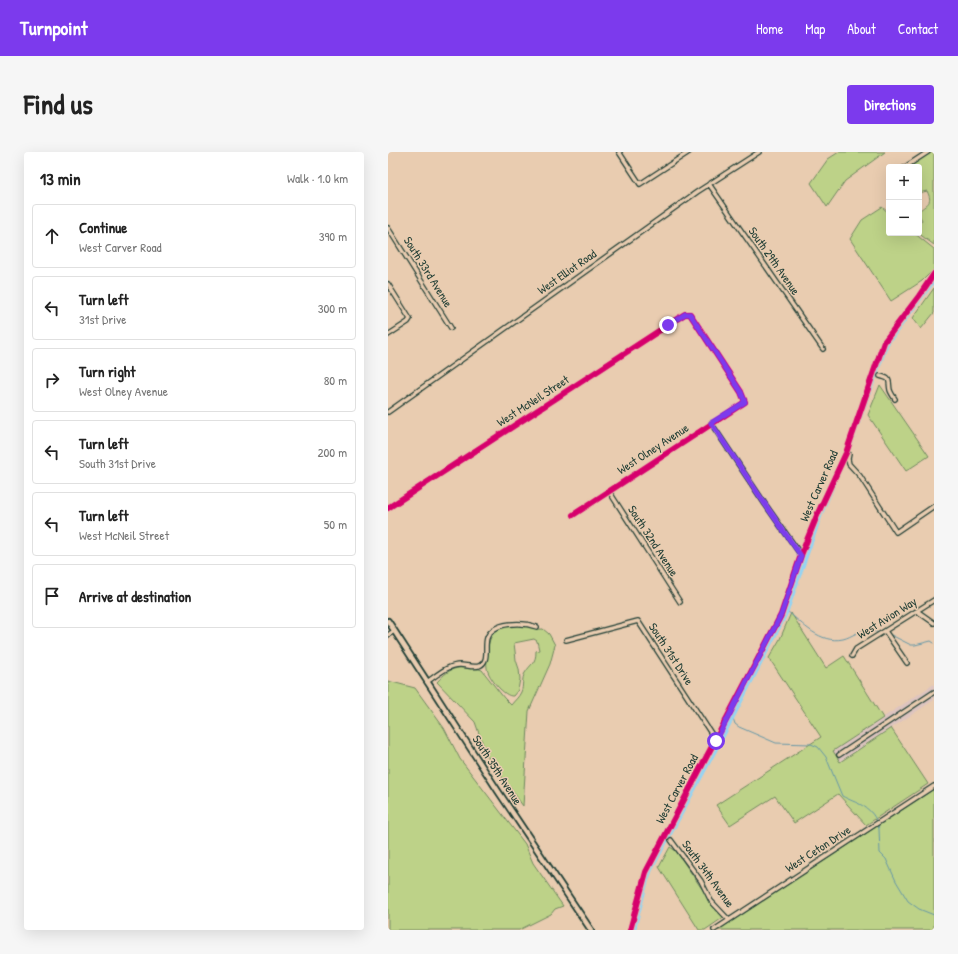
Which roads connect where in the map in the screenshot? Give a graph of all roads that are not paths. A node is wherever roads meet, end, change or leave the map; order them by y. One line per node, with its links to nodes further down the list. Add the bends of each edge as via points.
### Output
1 (619, 152): 2 (street, via 640,184)
2 (689, 152)
3 (759, 152): 6 (street, West Elliot Road)
4 (928, 152): 5 (street)
5 (910, 164)
6 (709, 184): 12 (street, South 29th Avenue); 16 (street, West Elliot Road)
7 (388, 228): 10 (street, South 33rd Avenue)
8 (934, 274): 23 (street, West Carver Road, via 884,342 846,453)
9 (388, 284): 11 (street, via 410,319)
10 (451, 328)
11 (388, 335)
12 (823, 349)
13 (880, 376): 14 (street, via 889,380 890,390)
14 (895, 399)
15 (745, 402): 17 (street, West Olney Avenue); 21 (street, West McNeil Street, via 690,314 685,314)
16 (388, 412)
17 (711, 423): 19 (street, West Olney Avenue); 23 (street)
18 (849, 454): 20 (street, via 849,464 860,476 896,532)
19 (609, 491): 22 (street, West Olney Avenue); 25 (street, South 32nd Avenue)
20 (934, 506)
21 (388, 508)
22 (573, 515)
23 (801, 556): 38 (street, West Carver Road, via 781,615)
24 (934, 600): 26 (street, West Avion Way)
25 (680, 602)
26 (917, 611): 28 (street); 31 (street, West Avion Way)
27 (388, 621): 30 (street, South 35th Avenue)
28 (934, 623)
29 (537, 627): 36 (street, via 518,623 494,629 486,639 486,659 483,663 478,666 450,667)
30 (394, 631): 32 (street); 36 (street, South 35th Avenue)
31 (886, 631): 34 (street, West Avion Way, via 856,650); 35 (street)
32 (388, 635)
33 (566, 640): 38 (street, South 31st Drive, via 638,621)
34 (852, 656)
35 (907, 663)
36 (427, 682): 43 (street, South 35th Avenue)
37 (934, 692): 39 (street)
38 (716, 741): 44 (street, West Carver Road, via 646,872)
39 (839, 754)
40 (934, 786): 42 (street, West Ceton Drive)
41 (671, 840): 42 (street, South 34th Avenue, via 701,881 711,901)
42 (729, 920): 45 (street, West Ceton Drive)
43 (590, 930)
44 (630, 930)
45 (714, 930)

